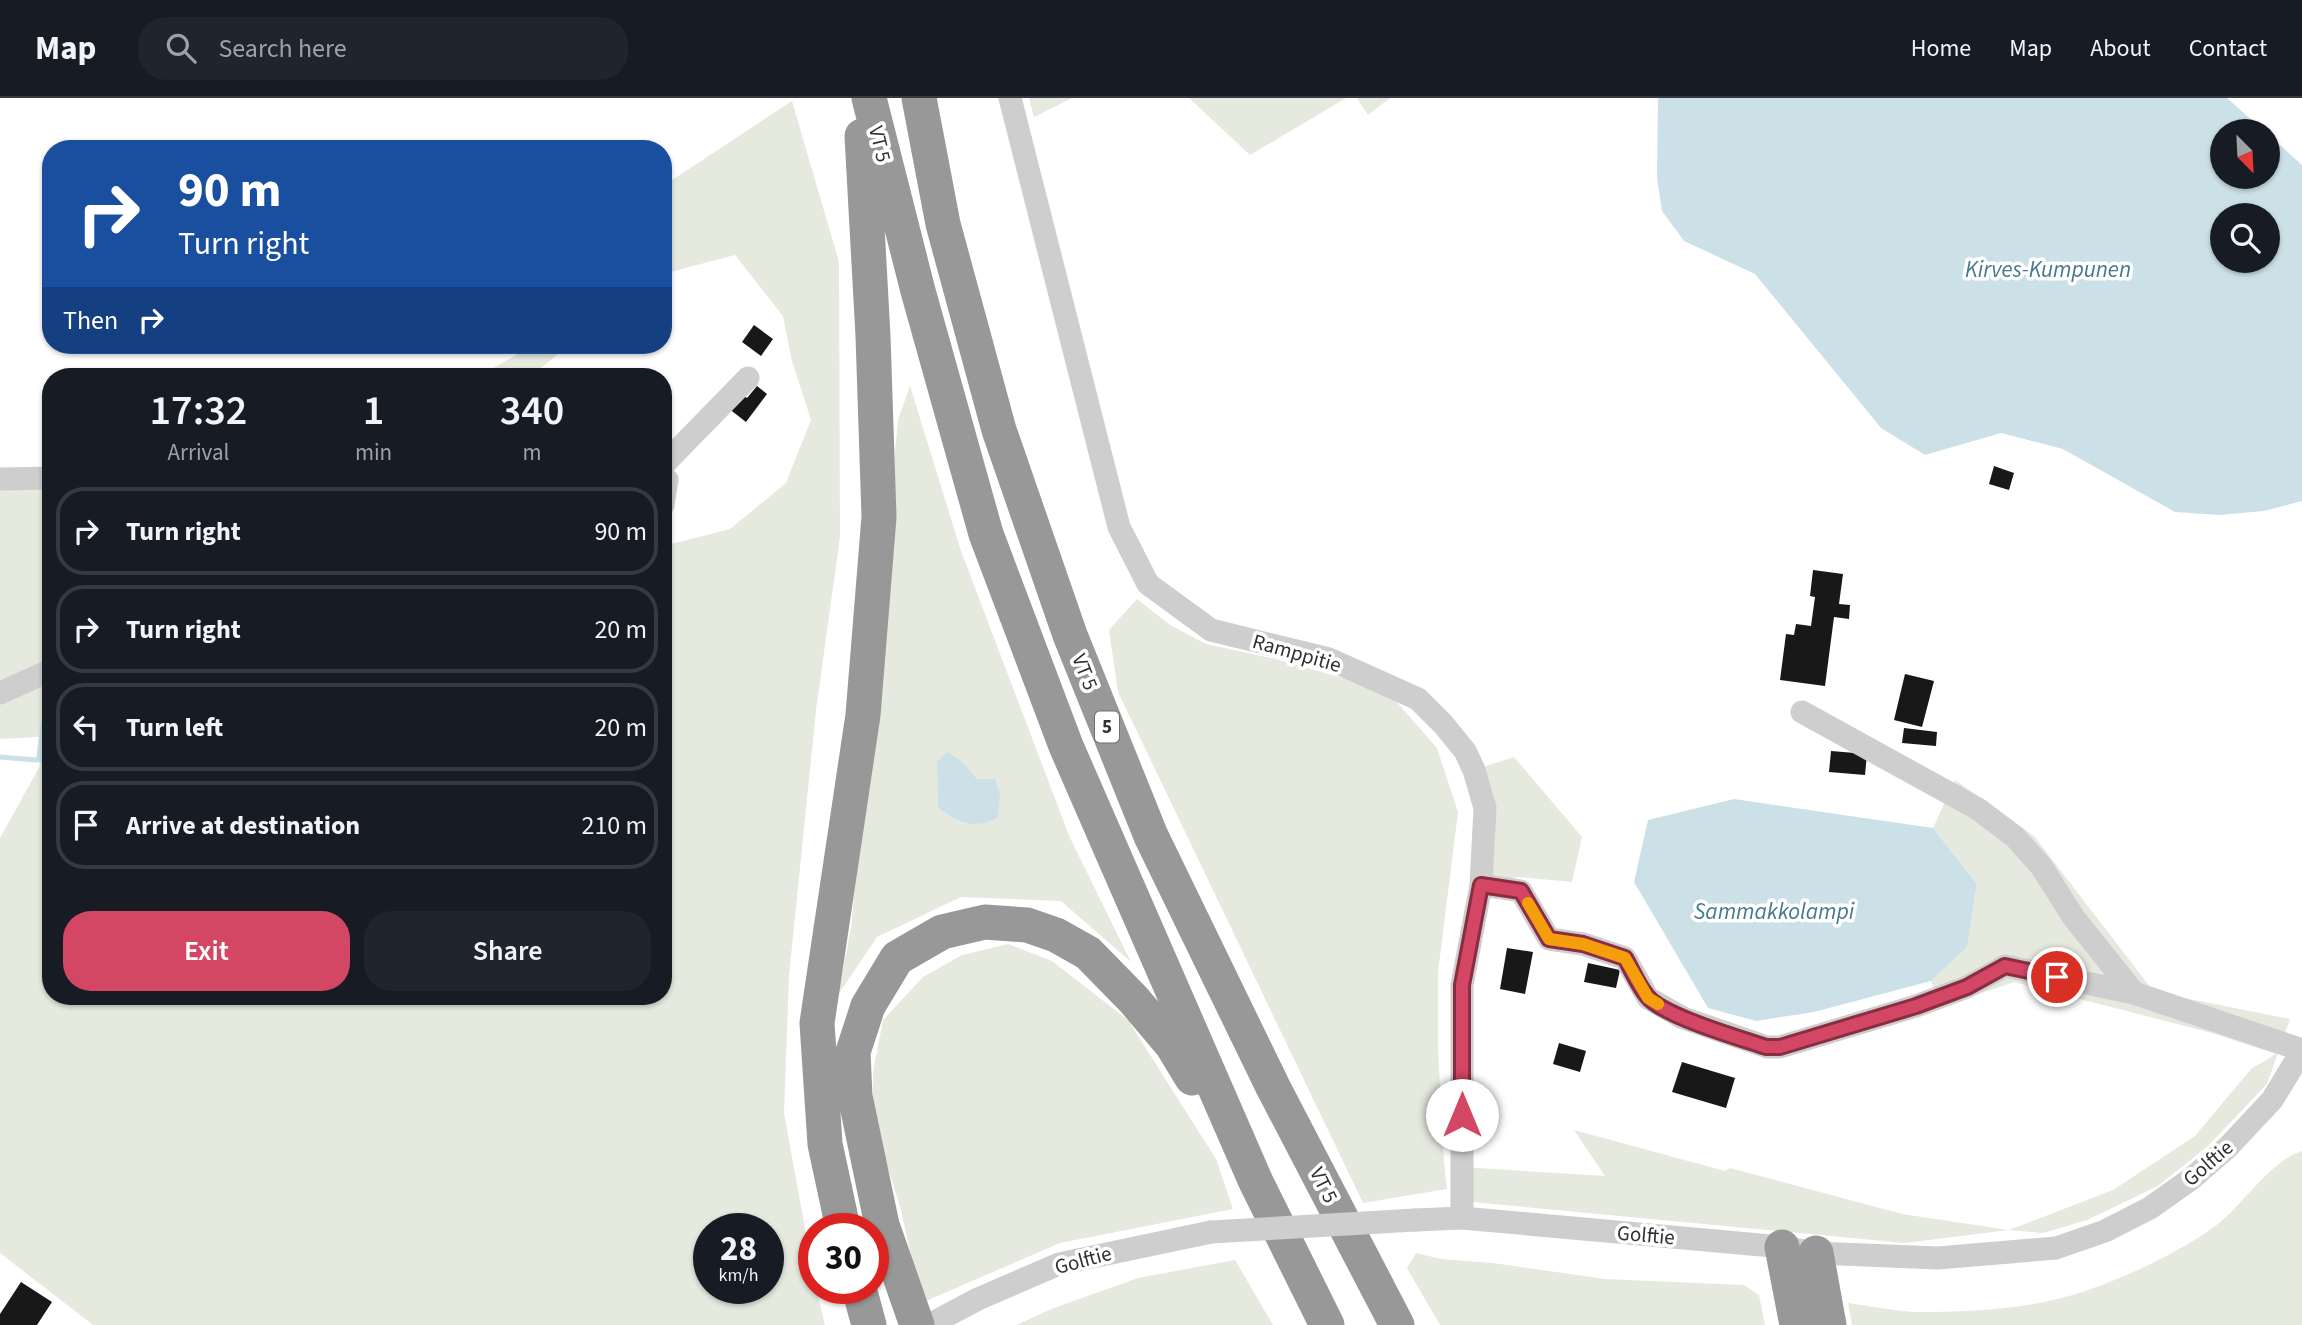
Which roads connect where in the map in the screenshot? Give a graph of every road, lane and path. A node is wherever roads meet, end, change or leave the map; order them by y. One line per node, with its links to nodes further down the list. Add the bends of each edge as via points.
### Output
1 (860, 98): 16 (highway, via 879,517 863,715 817,1024 825,1144)
2 (869, 98): 15 (highway, VT 5 / 5, via 986,534 1066,746)
3 (919, 98): 21 (highway, VT 5 / 5, via 943,224 999,430 1070,635 1151,836 1273,1087)
4 (1010, 98): 12 (street, Ramppitie, via 1119,527 1148,584 1211,630 1329,659 1418,699 1465,751 1474,770 1485,808)
5 (748, 378): 6 (street)
6 (672, 456)
7 (42, 478): 8 (street)
8 (0, 479)
9 (42, 674): 10 (street)
10 (0, 693)
11 (1802, 712): 13 (street, via 1978,809 2015,837)
12 (1481, 885): 13 (street, via 1521,891 1549,939 1625,958 1648,998 1683,1018 1766,1047 1780,1047 1916,1006 1967,987 2005,966); 17 (street, Ramppitie, via 1462,985)
13 (2134, 993): 14 (street)
14 (2302, 1050): 19 (street, Golftie, via 2272,1100 2228,1147 2150,1208 2105,1231 2056,1248 1938,1258)
15 (1256, 1182): 23 (highway, via 1172,1045 1088,953 1027,925 985,922 942,932 897,958 868,1006 853,1052 855,1096 882,1225); 25 (highway, VT 5 / 5)
16 (840, 1213)
17 (1462, 1218): 18 (street, Golftie); 24 (street, Golftie, bridge, via 1211,1232 1059,1264)
18 (1782, 1247): 19 (street, Golftie); 26 (highway)
19 (1816, 1254): 27 (highway)
20 (863, 1304): 22 (highway)
21 (1396, 1323)
22 (869, 1325)
23 (917, 1325)
24 (929, 1325)
25 (1327, 1325)
26 (1797, 1325)
27 (1829, 1325)

